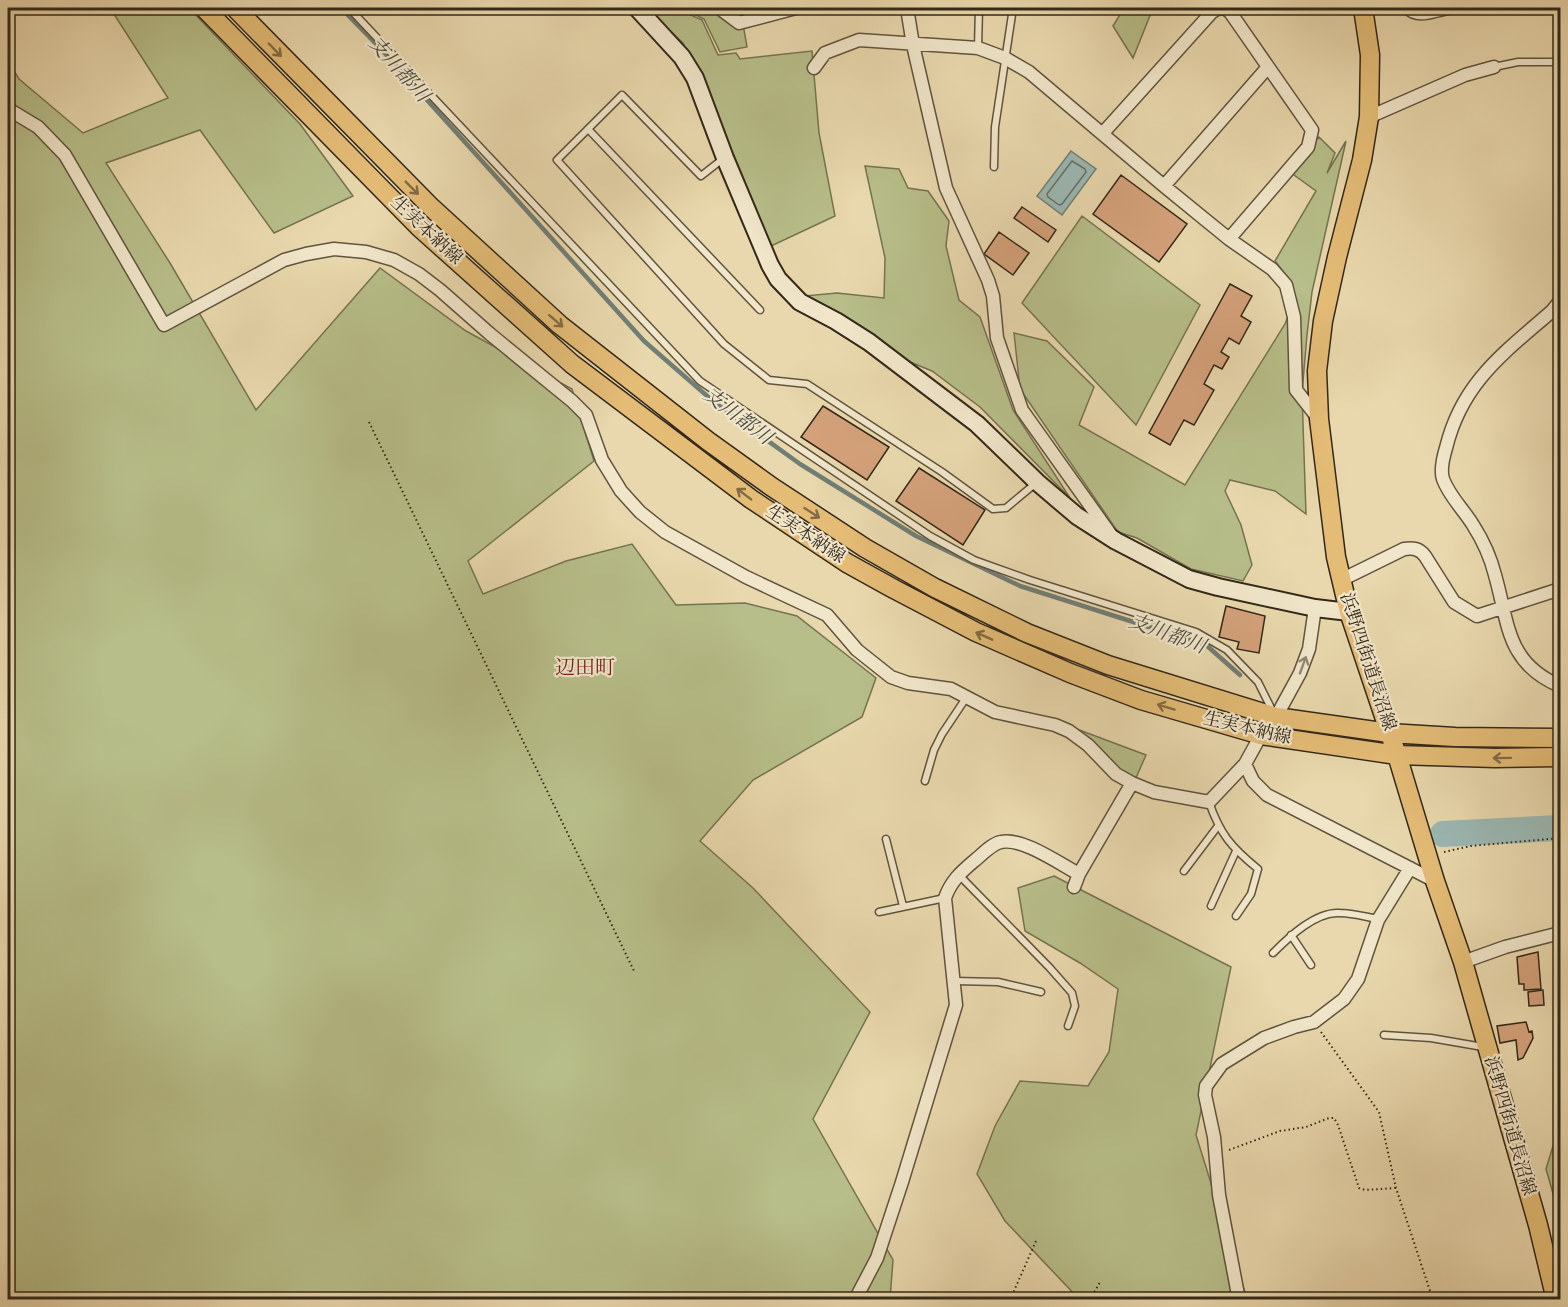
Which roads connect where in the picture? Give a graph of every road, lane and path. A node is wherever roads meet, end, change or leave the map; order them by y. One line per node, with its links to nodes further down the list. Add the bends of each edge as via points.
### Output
1 (204, 8): 44 (main road, 生実本納線, one-way to 1, via 1141,700 976,632 847,562 751,499 572,364 418,227)
2 (235, 8): 42 (main road, 生実本納線, one-way to 42, via 432,208 560,325 772,487 865,548 1027,633 1108,664)
3 (349, 8): 42 (lane, via 700,381 930,536 974,560 1196,632 1227,650 1258,682)
4 (637, 8): 25 (street, via 682,57 695,78)
5 (719, 8): 6 (street, via 739,23)
6 (796, 8)
7 (907, 8): 14 (street)
8 (979, 8): 15 (lane)
9 (1013, 8): 16 (lane)
10 (1221, 8): 19 (street, via 1230,12); 24 (street, via 1212,12)
11 (1363, 8): 22 (main road, 浜野四街道長沼線, via 1370,55)
12 (1408, 8): 13 (street, via 1418,14)
13 (1448, 8)
14 (913, 45): 15 (street); 20 (street, via 859,40 825,53); 34 (street, via 946,188 988,280 997,339 1022,410)
15 (978, 48): 16 (street)
16 (1005, 58): 24 (street, via 1029,72); 26 (lane, via 995,127)
17 (1560, 62): 18 (lane)
18 (1494, 66): 22 (street)
19 (1268, 67): 27 (street); 28 (street, via 1312,130 1311,139)
20 (814, 68)
21 (8, 108): 41 (street, via 38,128 66,155 164,325 284,260 334,249 394,260 440,290 572,400 586,415 602,460 621,491 665,532 746,577 827,615 857,650 891,677 951,689)
22 (1369, 117): 31 (main road, 浜野四街道長沼線, via 1323,321 1317,371)
23 (588, 129): 25 (lane, via 622,95 701,176); 30 (lane); 33 (lane, via 557,160 724,344 769,380 807,384 993,509 1006,508)
24 (1103, 134): 27 (street)
25 (725, 158): 33 (street, via 770,266 789,292 869,342 978,424)
26 (994, 167)
27 (1164, 186): 28 (street)
28 (1229, 238): 31 (street, via 1272,268 1286,285 1294,316 1296,390)
29 (1560, 301): 37 (street, via 1491,365 1466,395 1442,462 1442,478 1474,526 1494,572)
30 (760, 310)
31 (1319, 419): 35 (main road, 浜野四街道長沼線)
32 (369, 422): 72 (path)
33 (1037, 482): 34 (street, via 1077,516)
34 (1116, 541): 38 (street, via 1189,579)
35 (1341, 580): 37 (street, via 1413,548 1420,550 1454,602 1468,612 1477,616); 39 (main road, 浜野四街道長沼線)
36 (1560, 589): 37 (street)
37 (1503, 606): 40 (street, via 1506,626 1522,659 1533,671)
38 (1315, 608): 39 (street); 42 (street, one-way to 38, via 1309,649)
39 (1349, 612): 43 (main road, 浜野四街道長沼線)
40 (1560, 686)
41 (966, 698): 49 (lane, via 934,750); 50 (street, via 995,712 1069,731 1116,774)
42 (1276, 717): 43 (main road, 生実本納線); 44 (street)
43 (1389, 733): 45 (main road, 生実本納線); 46 (main road, 浜野四街道長沼線)
44 (1261, 735): 46 (main road, 生実本納線); 48 (street)
45 (1560, 738)
46 (1397, 755): 47 (main road, 生実本納線, one-way to 46); 60 (main road, 浜野四街道長沼線)
47 (1560, 757)
48 (1245, 764): 51 (street); 57 (street, via 1253,781 1267,795)
49 (925, 781)
50 (1132, 783): 51 (street, via 1154,792); 59 (street, via 1076,881 1026,846 1001,842)
51 (1209, 802): 52 (lane)
52 (1218, 826): 55 (lane); 58 (lane)
53 (1560, 838): 56 (path)
54 (886, 839): 62 (lane)
55 (1236, 851): 63 (lane); 65 (lane, via 1258,869 1251,894)
56 (1442, 852)
57 (1410, 868): 60 (street); 66 (street)
58 (1184, 871)
59 (958, 874): 61 (street); 76 (lane, via 1072,993 1075,1006)
60 (1435, 881): 70 (main road, 浜野四街道長沼線)
61 (945, 898): 62 (lane); 73 (street)
62 (903, 906): 64 (lane)
63 (1211, 906)
64 (879, 912)
65 (1236, 916)
66 (1378, 920): 68 (lane, via 1331,913); 75 (street, via 1358,979 1344,999)
67 (1560, 933): 70 (street)
68 (1291, 935): 69 (lane); 71 (lane)
69 (1273, 953)
70 (1463, 962): 78 (main road, 浜野四街道長沼線)
71 (1311, 965)
72 (635, 973)
73 (955, 981): 74 (lane, via 998,982); 83 (street, via 956,1005 902,1182 877,1258)
74 (1041, 992)
75 (1314, 1022): 79 (street, via 1264,1038 1222,1064 1215,1073 1205,1095); 80 (path, via 1379,1112)
76 (1068, 1026)
77 (1384, 1035): 78 (lane)
78 (1487, 1048): 88 (main road, 浜野四街道長沼線)
79 (1215, 1155): 80 (path, via 1280,1131 1334,1118 1359,1188); 86 (street)
80 (1396, 1188): 87 (path)
81 (1036, 1241): 84 (path)
82 (1100, 1282): 85 (path)
83 (855, 1299)
84 (1010, 1299)
85 (1090, 1299)
86 (1239, 1299)
87 (1433, 1299)
88 (1557, 1299)

